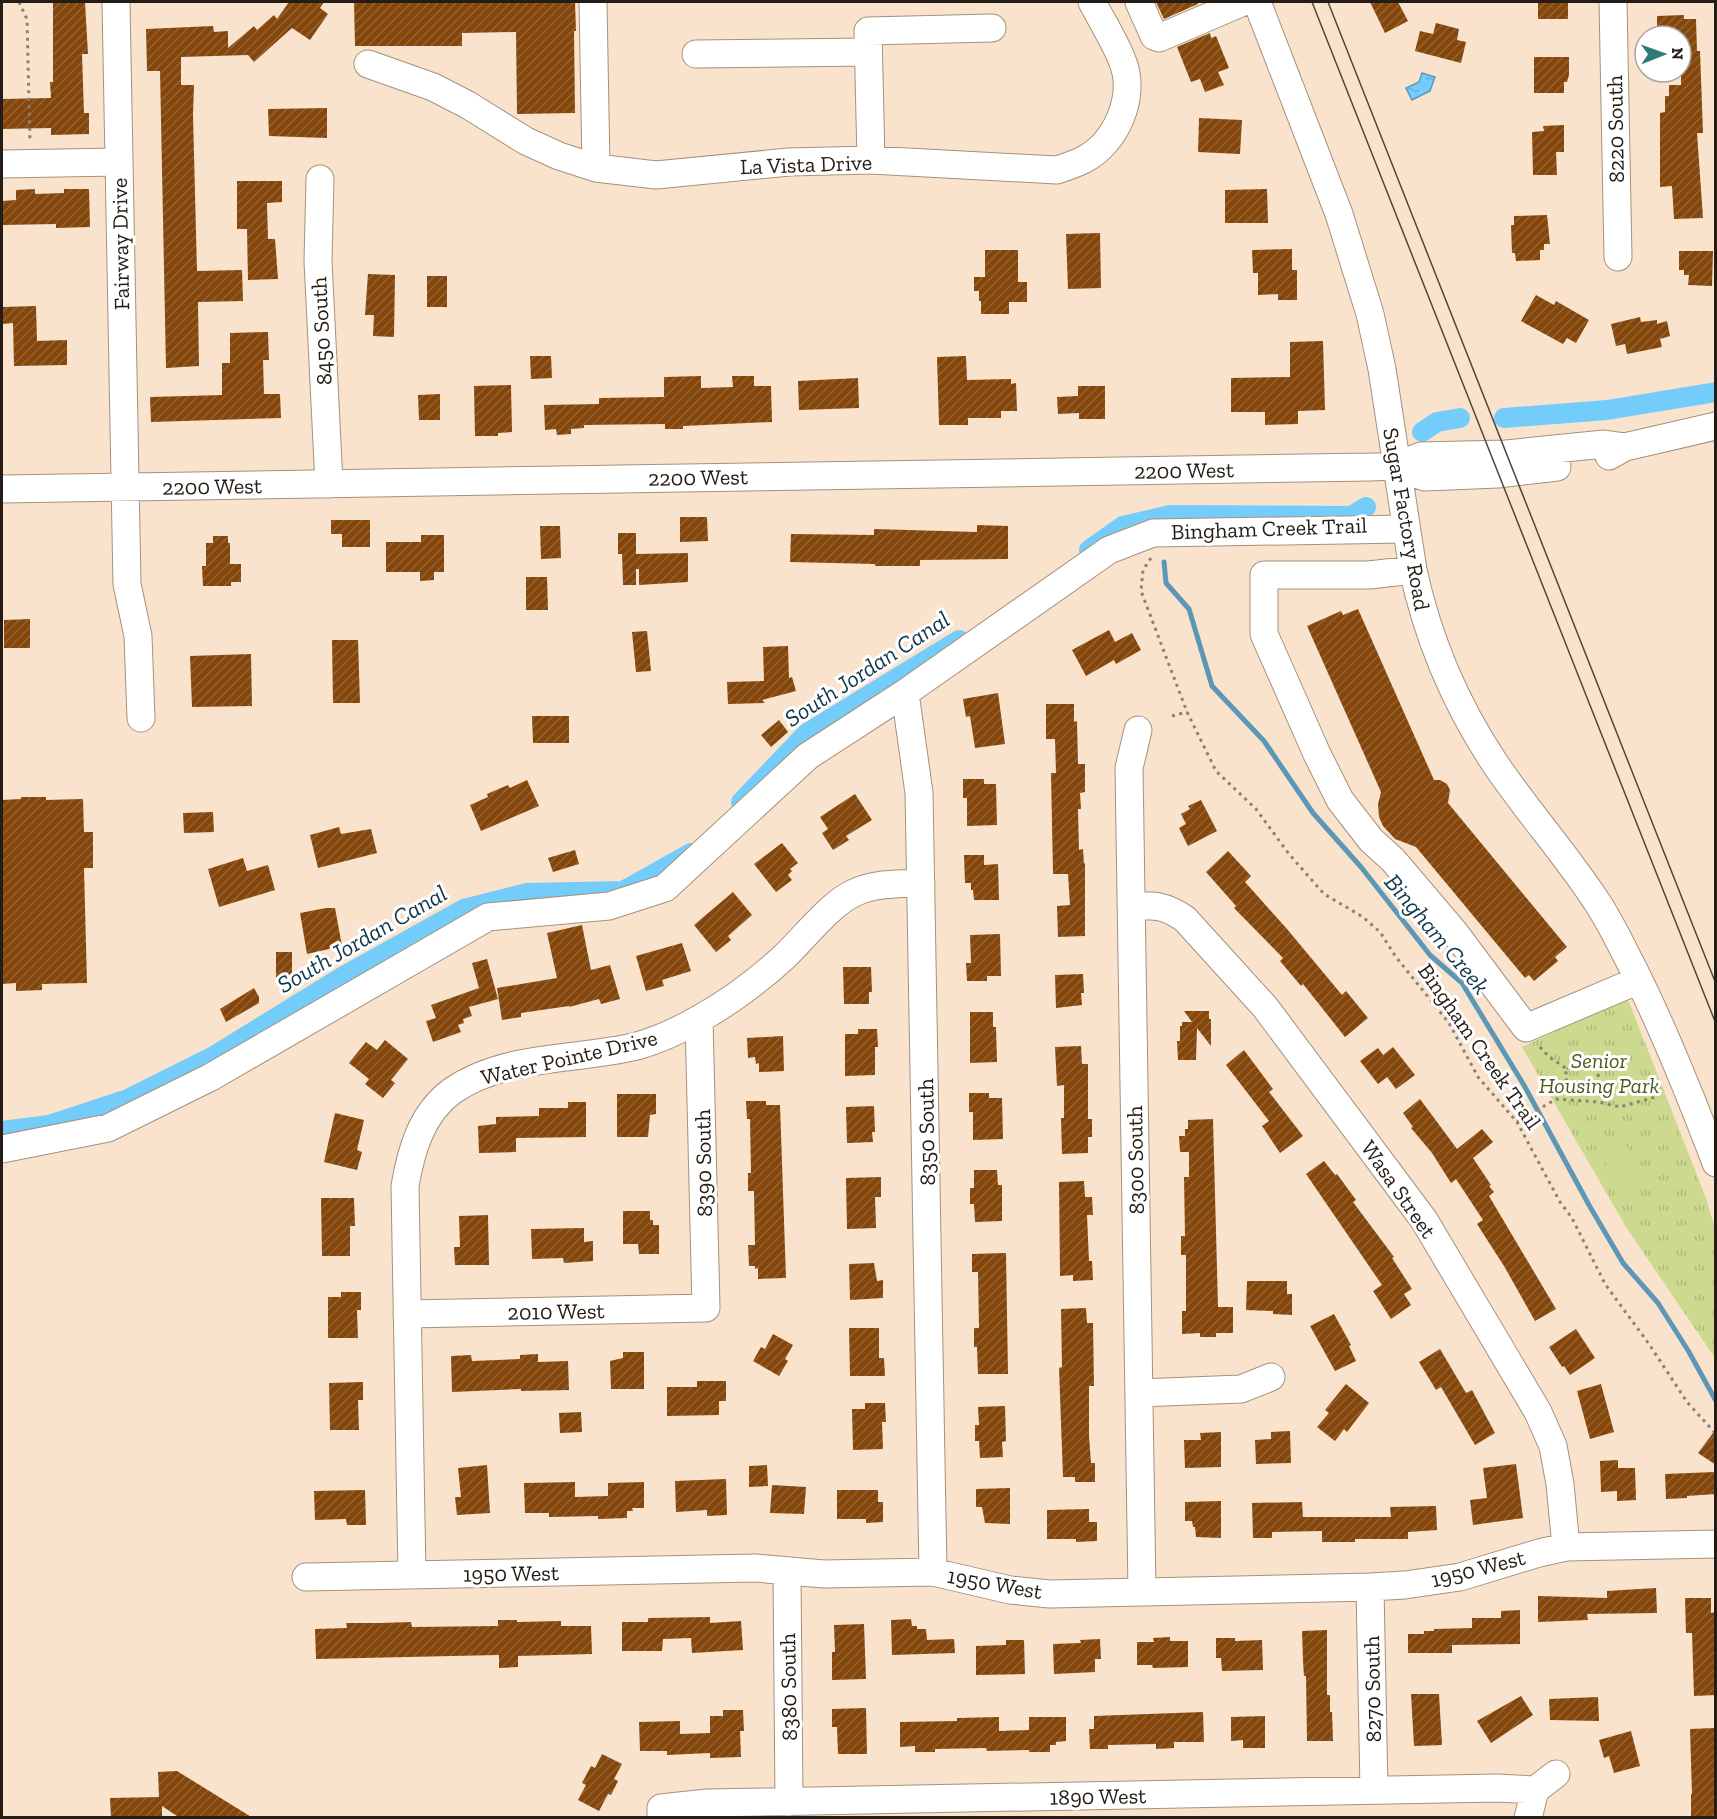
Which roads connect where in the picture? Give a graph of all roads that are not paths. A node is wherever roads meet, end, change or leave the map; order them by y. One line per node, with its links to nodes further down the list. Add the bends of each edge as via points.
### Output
1 (116, 2): 13 (street, Fairway Drive)
2 (593, 2): 15 (street)
3 (1092, 2): 12 (street, La Vista Drive, via 1123,62 1125,107 1107,141 1085,159 1057,170)
4 (1139, 2): 5 (street, via 1154,36 1159,38)
5 (1243, 2)
6 (1257, 2): 19 (street, Sugar Factory Road, via 1355,262 1377,341)
7 (1613, 2): 17 (street, 8220 South)
8 (993, 28): 9 (street)
9 (868, 41): 10 (street); 12 (street)
10 (696, 54)
11 (368, 64): 15 (street, La Vista Drive, via 433,87 526,141)
12 (871, 160): 15 (street, La Vista Drive, via 789,162 657,175)
13 (118, 162): 14 (street); 21 (street, Fairway Drive)
14 (2, 164)
15 (596, 168)
16 (320, 179): 20 (street, 8450 South, via 318,261)
17 (1618, 257)
18 (1716, 426): 19 (street, 2200 West, via 1624,447 1607,457 1514,472 1424,477)
19 (1395, 466): 20 (street, 2200 West); 23 (street, Sugar Factory Road)
20 (329, 484): 21 (street, 2200 West)
21 (125, 487): 22 (street, 2200 West); 26 (street, Fairway Drive, via 127,584 138,636)
22 (2, 489)
23 (1405, 529): 24 (street, Sugar Factory Road); 25 (street, via 1153,533 1109,550)
24 (1413, 570): 30 (street, Sugar Factory Road, via 1435,648 1469,721 1507,781 1598,903); 30 (street, via 1369,575 1264,575 1264,634 1340,800 1455,933 1526,1028)
25 (905, 693): 28 (street, 8350 South, via 919,793); 32 (street, via 808,756 665,888 609,906 488,917 211,1077 108,1128)
26 (141, 717)
27 (1138, 730): 29 (street, 8300 South, via 1129,768)
28 (921, 883): 31 (street, Water Pointe Drive, via 871,886 852,893 759,978); 41 (street, 8350 South)
29 (1131, 906): 37 (street, 8300 South); 39 (street, Wasa Street, via 1154,905 1185,919 1265,1007 1424,1220 1538,1412 1553,1446)
30 (1639, 980): 33 (street, Sugar Factory Road, via 1687,1086)
31 (699, 1019): 34 (street, 8390 South); 35 (street, Water Pointe Drive, via 636,1046 497,1070 451,1092 434,1109 419,1132 405,1186)
32 (2, 1149)
33 (1716, 1163)
34 (706, 1308): 35 (street, 2010 West)
35 (407, 1314): 42 (street, Water Pointe Drive)
36 (1271, 1377): 37 (street, via 1241,1389)
37 (1139, 1393): 45 (street, 8300 South)
38 (1716, 1544): 39 (street, 1950 West)
39 (1566, 1547): 44 (street, 1950 West, via 1460,1578)
40 (787, 1572): 41 (street, 1950 West); 42 (street, 1950 West, via 755,1568); 47 (street, 8380 South)
41 (933, 1572): 45 (street, 1950 West, via 1028,1593)
42 (412, 1575): 43 (street, 1950 West)
43 (306, 1577)
44 (1370, 1587): 45 (street, 1950 West); 46 (street, 8270 South)
45 (1142, 1592)
46 (1374, 1791): 47 (street, 1890 West); 49 (street, 1890 West, via 1497,1788 1546,1782)
47 (789, 1802): 48 (street, 1890 West, via 707,1803)
48 (661, 1813)
49 (1528, 1818)

